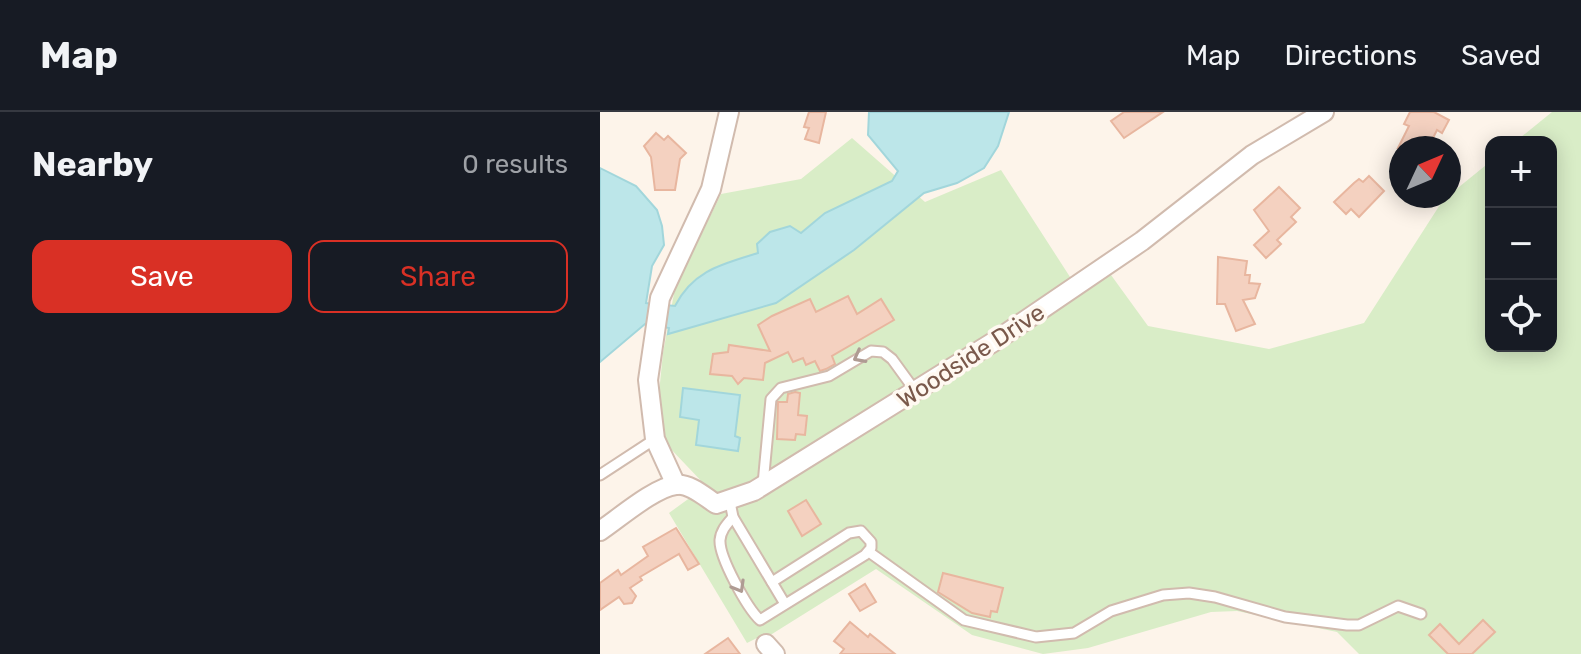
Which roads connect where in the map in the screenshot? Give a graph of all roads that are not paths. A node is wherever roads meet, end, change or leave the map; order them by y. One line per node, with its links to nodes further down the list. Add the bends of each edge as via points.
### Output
1 (729, 112): 4 (street, via 711,189 660,298 648,380)
2 (1324, 112): 3 (street, Woodside Drive, via 1252,155 1084,282)
3 (916, 392): 6 (street, Woodside Drive); 6 (lane, one-way to 6, via 892,359 871,351 829,376 781,388 771,399)
4 (655, 439): 5 (lane); 7 (street)
5 (600, 475)
6 (763, 484): 8 (street, Woodside Drive)
7 (676, 485): 8 (street); 9 (street)
8 (732, 510): 11 (lane); 12 (lane, one-way to 12, via 720,544 756,618)
9 (600, 531)
10 (869, 552): 11 (lane, via 867,535 849,533); 12 (lane); 13 (lane, via 964,620 1036,637 1074,633 1144,599 1189,593 1320,623 1359,625 1398,606)
11 (772, 582): 12 (lane)
12 (785, 604)
13 (1421, 614)

